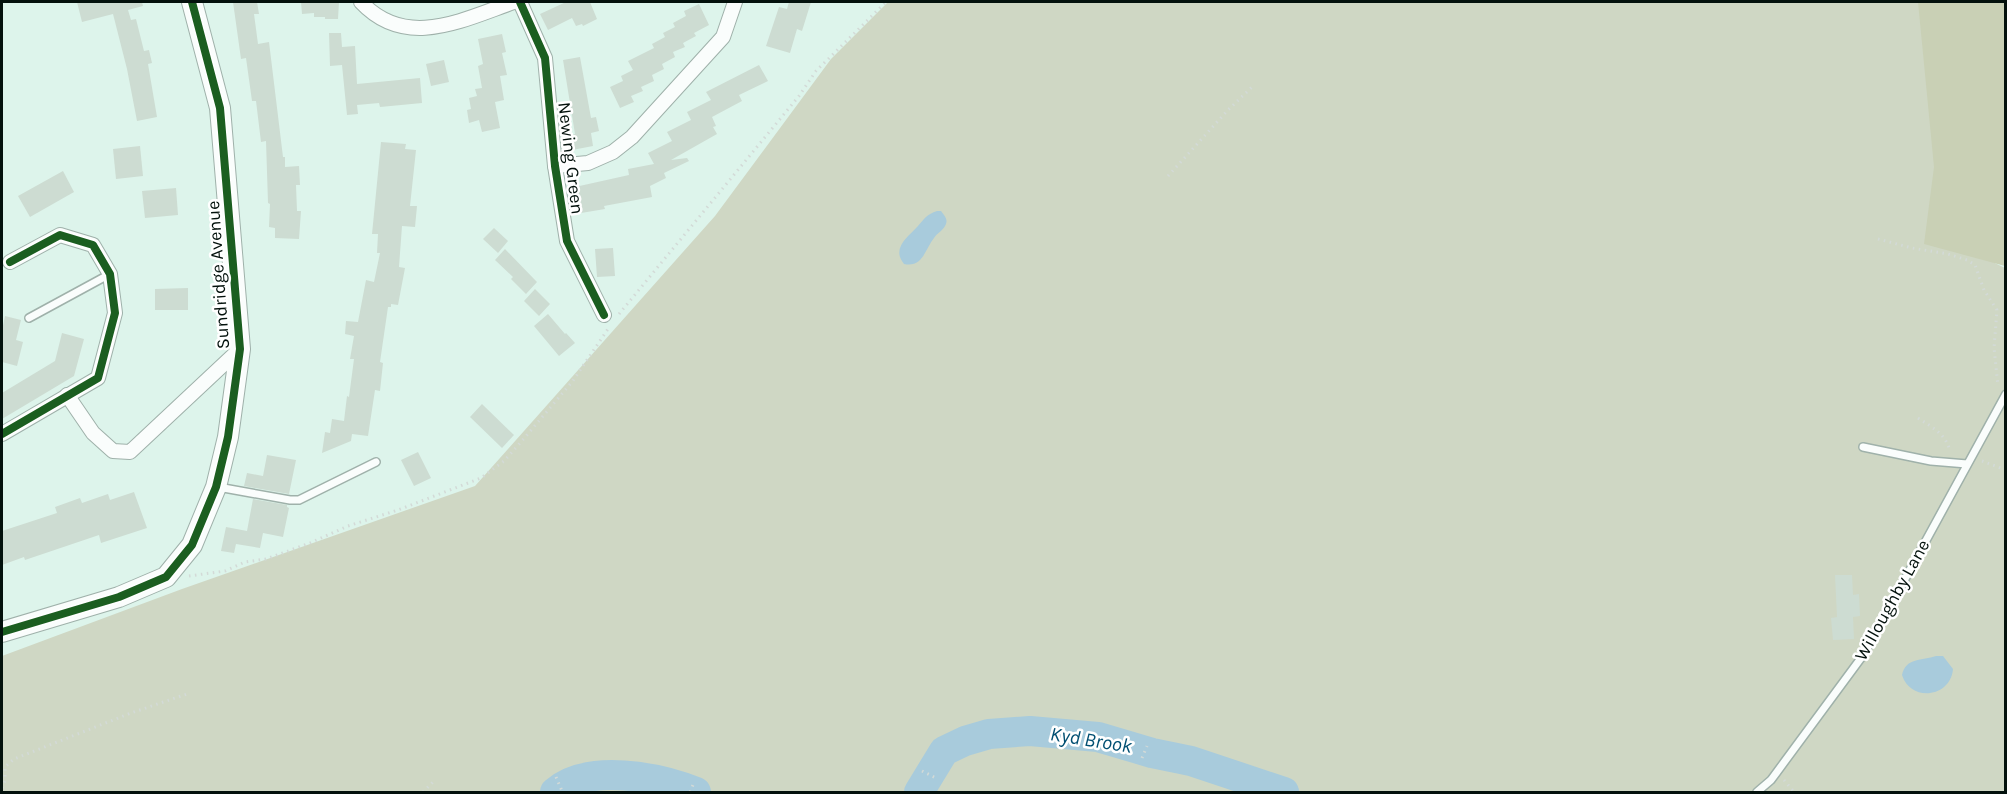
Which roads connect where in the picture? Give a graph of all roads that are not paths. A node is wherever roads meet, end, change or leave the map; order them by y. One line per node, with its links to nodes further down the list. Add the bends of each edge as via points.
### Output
1 (192, 2): 11 (street, Sundridge Avenue, via 220,108)
2 (361, 2): 3 (street, via 392,24 421,29)
3 (514, 2)
4 (520, 2): 6 (street, Newing Green, via 545,58)
5 (735, 2): 6 (street, via 723,37 632,136 613,152 588,163)
6 (555, 166): 9 (street, Newing Green, via 567,241)
7 (10, 262): 8 (street, via 60,235 93,245)
8 (110, 274): 10 (lane); 13 (street, via 115,313 98,378)
9 (604, 315)
10 (29, 318)
11 (240, 349): 13 (street, via 130,452 113,451 93,433); 18 (street, Sundridge Avenue, via 228,437)
12 (2006, 394): 17 (lane, Willoughby Lane)
13 (67, 395): 14 (street)
14 (2, 434)
15 (1863, 447): 17 (lane, via 1931,462)
16 (376, 462): 18 (lane, via 299,500)
17 (1967, 464): 20 (lane, Willoughby Lane, via 1864,654 1771,780)
18 (216, 487): 19 (street, Sundridge Avenue, via 192,545 166,577 119,597)
19 (2, 632)
20 (1757, 792)

